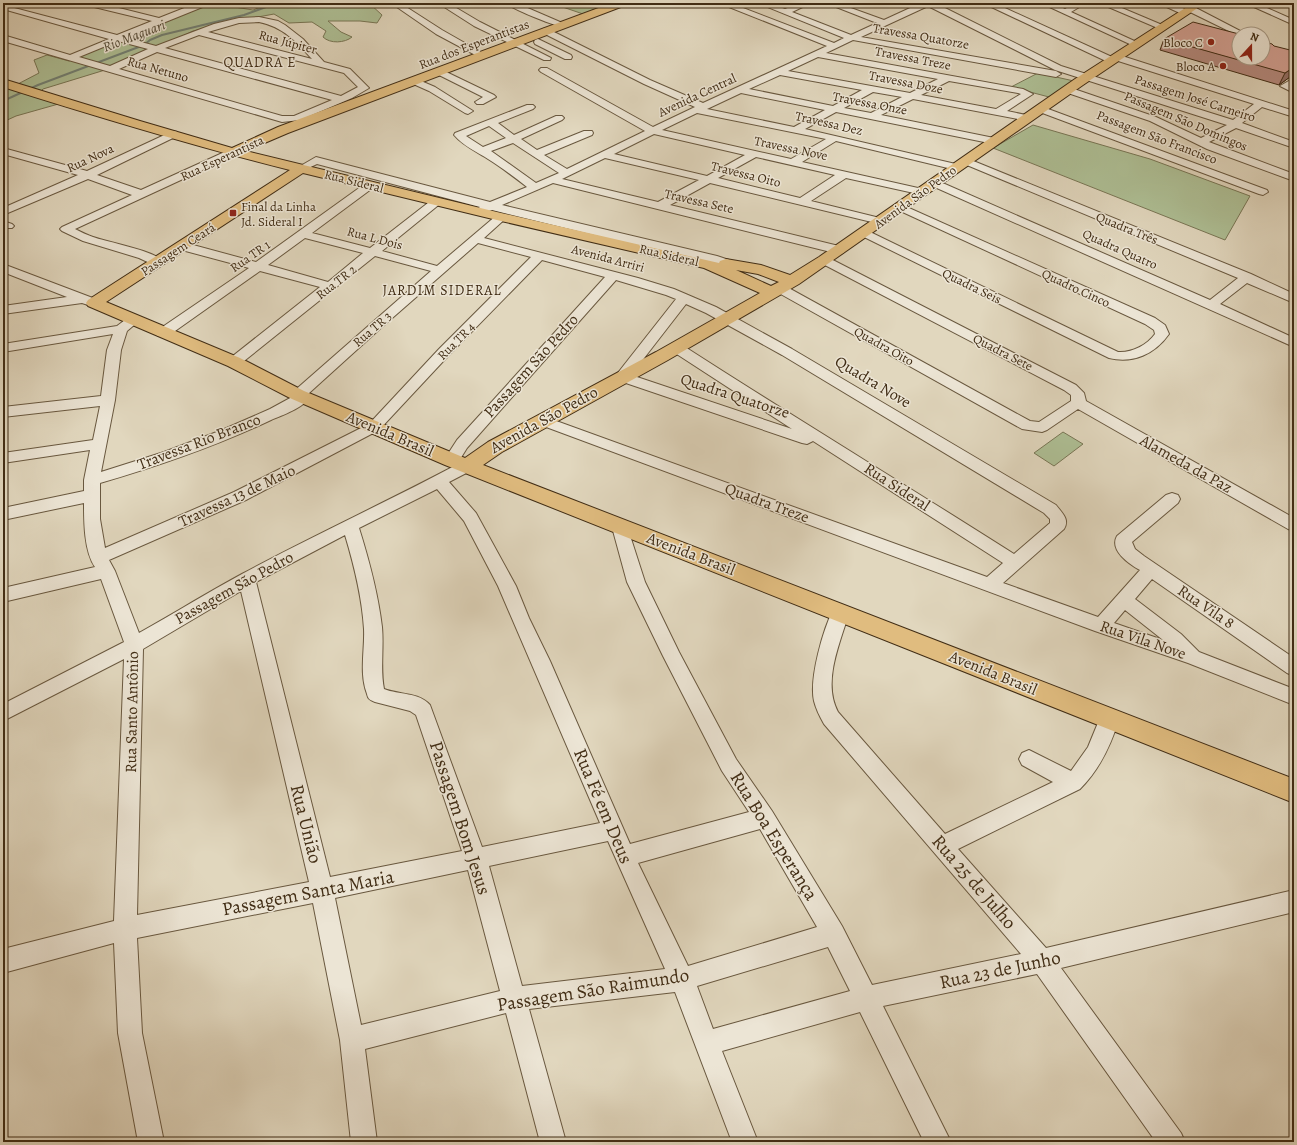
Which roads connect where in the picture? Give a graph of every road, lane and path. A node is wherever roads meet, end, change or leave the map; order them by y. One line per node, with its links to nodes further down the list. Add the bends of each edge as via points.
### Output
1 (89, 3): 26 (street)
2 (395, 3): 43 (street, via 439,32)
3 (442, 3): 38 (street)
4 (510, 3): 29 (street)
5 (622, 3): 29 (main road, Rua dos Esperantistas)
6 (723, 3): 40 (street)
7 (762, 3): 23 (street, Travessa Quatorze)
8 (807, 3): 23 (street)
9 (830, 3): 27 (street)
10 (928, 3): 21 (street, Avenida Central); 52 (street)
11 (987, 3): 25 (street)
12 (1044, 3): 24 (street)
13 (1082, 3): 24 (street)
14 (1103, 3): 32 (street)
15 (1162, 3): 20 (street)
16 (1249, 3): 28 (street)
17 (200, 4): 26 (street)
18 (903, 4): 21 (street)
19 (3, 7): 35 (street)
20 (1192, 8): 30 (street); 32 (main road, Avenida São Pedro)
21 (915, 9): 27 (street, Avenida Central)
22 (1027, 10): 25 (street)
23 (785, 12): 37 (street, Travessa Quatorze, via 832,32)
24 (1065, 12): 39 (street)
25 (1016, 16): 47 (street)
26 (160, 21): 35 (street)
27 (885, 23): 37 (street, Avenida Central)
28 (1294, 23)
29 (563, 25): 31 (main road, Rua dos Esperantistas)
30 (1231, 28)
31 (546, 31): 36 (main road, Rua dos Esperantistas); 71 (street)
32 (1163, 31): 39 (main road, Avenida São Pedro)
33 (200, 32): 41 (street); 48 (street, Rua Júpiter); 48 (street, via 249,20 275,23 300,41)
34 (3, 38): 45 (street, Rua Netuno)
35 (117, 38): 41 (street); 45 (street)
36 (529, 38): 38 (main road, Rua dos Esperantistas); 44 (street)
37 (854, 38): 40 (street, Avenida Central); 50 (street, Travessa Quatorze)
38 (514, 43): 43 (main road, Rua dos Esperantistas); 46 (street)
39 (1137, 44): 47 (main road, Avenida São Pedro)
40 (834, 46): 42 (street, Avenida Central)
41 (147, 47): 49 (street); 67 (street)
42 (817, 54): 54 (street, Avenida Central); 55 (street, Travessa Treze)
43 (482, 55): 53 (main road, Rua dos Esperantistas)
44 (568, 57)
45 (69, 58): 49 (street, Rua Netuno)
46 (547, 58)
47 (1114, 58): 56 (main road, Avenida São Pedro); 69 (street)
48 (321, 64): 67 (street, Rua Júpiter, via 347,71 364,88)
49 (111, 69): 67 (street, Rua Netuno, via 282,119 293,119)
50 (1034, 69): 52 (street, Travessa Quatorze); 60 (street)
51 (544, 70): 83 (street, Travessa Nove)
52 (1054, 70): 56 (street, Travessa Quatorze)
53 (440, 72): 57 (main road, Rua dos Esperantistas); 68 (street, via 491,97)
54 (780, 72): 61 (street, Travessa Doze); 62 (street, Avenida Central)
55 (947, 78): 60 (street, Travessa Treze); 66 (street)
56 (1083, 79): 63 (main road, Avenida São Pedro); 81 (street, Passagem José Carneiro)
57 (414, 81): 65 (main road, Rua dos Esperantistas); 74 (street)
58 (1294, 81): 64 (street, via 1286,86)
59 (3, 83): 85 (main road, Rua Sideral)
60 (1004, 88): 75 (street, Travessa Treze, via 1028,94)
61 (871, 89): 66 (street, Travessa Doze); 72 (street)
62 (740, 90): 71 (street, Avenida Central); 72 (street, Travessa Onze)
63 (1068, 90): 73 (main road, Avenida São Pedro); 89 (street, Passagem São Domingos, via 1146,117)
64 (1294, 90)
65 (382, 94): 93 (main road, Rua Esperantista, via 283,130)
66 (910, 96): 75 (street, Travessa Doze); 77 (street)
67 (341, 99)
68 (480, 102)
69 (1260, 103): 76 (street); 81 (street, via 1251,114)
70 (530, 107): 80 (street)
71 (700, 109): 82 (street, Travessa Dez); 83 (street, Avenida Central)
72 (835, 109): 77 (street, Travessa Onze); 82 (street)
73 (1040, 109): 79 (main road, Avenida São Pedro); 109 (street, Passagem São Francisco)
74 (468, 111)
75 (997, 113): 79 (street, Travessa Doze)
76 (1294, 114)
77 (873, 116): 88 (street, Travessa Onze)
78 (559, 118): 86 (street)
79 (1028, 118): 88 (main road, Avenida São Pedro)
80 (491, 123): 86 (street); 92 (street, via 459,135)
81 (1235, 124): 89 (street); 90 (street, Passagem José Carneiro)
82 (796, 130): 87 (street, Travessa Dez)
83 (653, 131): 95 (street, Travessa Nove); 96 (street, Avenida Central)
84 (588, 133): 94 (street)
85 (173, 134): 93 (main road, Rua Sideral); 102 (street, Rua Nova)
86 (514, 138): 92 (street); 94 (street)
87 (835, 138): 97 (street); 98 (street, Travessa Dez)
88 (994, 141): 98 (main road, Avenida São Pedro)
89 (1201, 142): 103 (street, Passagem São Domingos)
90 (1294, 145)
91 (3, 151): 102 (street)
92 (482, 151): 107 (street)
93 (233, 152): 99 (main road, Rua Sideral); 110 (street, Rua Esperantista)
94 (537, 154): 100 (street)
95 (754, 154): 97 (street, Travessa Nove); 104 (street)
96 (604, 155): 100 (street, Avenida Central); 104 (street, Travessa Oito)
97 (794, 162): 101 (street, Travessa Nove)
98 (961, 164): 108 (main road, Avenida São Pedro); 133 (street, Quadra Três)
99 (302, 168): 106 (main road, Rua Sideral); 115 (street, via 316,160); 122 (main road, Passagem Ceará)
100 (567, 173): 105 (street, Avenida Central)
101 (844, 174): 108 (street, Travessa Nove); 112 (street)
102 (88, 175): 110 (street); 116 (street, Rua Nova)
103 (1294, 178)
104 (710, 179): 112 (street, Travessa Oito); 113 (street)
105 (552, 180): 107 (street, Avenida Central); 113 (street, Travessa Sete)
106 (370, 185): 111 (main road, Rua Sideral); 120 (street, Rua TR 1)
107 (536, 188): 115 (street, Avenida Central)
108 (928, 188): 114 (main road, Avenida São Pedro); 139 (street, Quadra Quatro)
109 (1263, 192)
110 (141, 194): 127 (street, Rua Esperantista, via 66,229)
111 (437, 201): 115 (main road, Rua Sideral); 124 (street, Rua TR 2)
112 (802, 202): 118 (street, Travessa Oito)
113 (660, 206): 123 (street, Travessa Sete)
114 (900, 207): 118 (main road, Avenida São Pedro); 144 (street, Quadro Cinco, via 1150,321 1160,328 1162,334 1136,354 1125,357 1114,355)
115 (484, 209): 117 (main road, Rua Sideral); 128 (street, via 706,257)
116 (3, 212)
117 (501, 217): 121 (street, Rua TR 3); 128 (main road, Rua Sideral)
118 (880, 221): 119 (main road, Avenida São Pedro)
119 (864, 233): 123 (main road, Avenida São Pedro); 144 (street, Quadra Seis)
120 (304, 234): 124 (street, Rua L Dois); 129 (street, Rua TR 1)
121 (476, 239): 125 (street, Avenida Arriri); 131 (street, Rua TR 3)
122 (182, 246): 127 (main road, Passagem Ceará); 129 (street)
123 (839, 250): 126 (main road, Avenida São Pedro)
124 (375, 252): 131 (street, Rua L Dois); 134 (street, Rua TR 2)
125 (539, 256): 132 (street, Avenida Arriri); 155 (street, Rua TR 4)
126 (825, 260): 135 (main road, Avenida São Pedro); 152 (street, Quadra Sete, via 1069,387 1080,396)
127 (158, 262): 138 (main road, Passagem Ceará)
128 (717, 264): 135 (main road, Rua Sideral); 135 (main road, Rua Sideral, via 761,270)
129 (258, 267): 134 (street); 143 (street, Rua TR 1)
130 (3, 268): 138 (street)
131 (440, 270): 150 (street, Rua TR 3)
132 (614, 275): 136 (street, Avenida Arriri); 159 (street, Passagem São Pedro, via 462,444)
133 (1247, 277): 137 (street, Quadra Três); 139 (street)
134 (330, 286): 148 (street, Rua TR 2)
135 (782, 288): 141 (main road, Avenida São Pedro); 152 (street, Quadra Oito, via 1027,426 1042,427)
136 (684, 298): 141 (street, Avenida Arriri); 149 (street, Avenida São Pedro)
137 (1294, 299)
138 (88, 301): 140 (street); 142 (main road, Avenida Brasil)
139 (1211, 305): 145 (street, Quadra Quatro)
140 (3, 310)
141 (727, 318): 147 (main road, Avenida São Pedro); 167 (street, Quadra Nove, via 1050,509 1058,518 1058,525)
142 (128, 324): 143 (main road, Avenida Brasil); 146 (street); 151 (street, Rua Santo Antônio, via 114,350)
143 (163, 333): 148 (main road, Avenida Brasil)
144 (1079, 338)
145 (1294, 343)
146 (3, 348)
147 (677, 348): 149 (main road, Avenida São Pedro); 157 (street, Rua Sideral, via 773,411)
148 (234, 362): 150 (main road, Avenida Brasil)
149 (622, 377): 154 (main road, Avenida São Pedro); 157 (street, Quadra Quatorze)
150 (300, 396): 155 (main road, Avenida Brasil); 161 (street, Travessa Rio Branco, via 286,408 223,435 143,464)
151 (108, 400): 153 (street); 156 (street, Rua Santo Antônio)
152 (1078, 403): 165 (street, Alameda da Paz)
153 (3, 412)
154 (543, 421): 159 (main road, Avenida São Pedro); 171 (street, Quadra Treze)
155 (374, 427): 159 (main road, Avenida Brasil); 168 (street, Travessa 13 de Maio)
156 (99, 444): 158 (street); 161 (street, Rua Santo Antônio)
157 (837, 449): 167 (street, Rua Sideral)
158 (3, 458)
159 (460, 463): 160 (street, Passagem São Pedro); 166 (main road, Avenida Brasil)
160 (439, 481): 164 (street, Passagem São Pedro); 186 (street, Rua Fé em Deus, via 470,517 507,586)
161 (92, 487): 163 (street, Travessa Rio Branco); 168 (street, Rua Santo Antônio, via 92,518)
162 (1172, 498): 169 (street, Rua Vila 8, via 1123,540 1126,551)
163 (3, 514)
164 (350, 524): 170 (street, Passagem São Pedro); 189 (street, Passagem Bom Jesus, via 361,562 373,629 373,684 376,694 397,702 410,702 421,708)
165 (1294, 525)
166 (620, 527): 174 (main road, Avenida Brasil); 185 (street, Rua Boa Esperança, via 631,570 647,606 729,765)
167 (1014, 562): 171 (street)
168 (102, 564): 172 (street, Travessa 13 de Maio); 176 (street, Rua Santo Antônio)
169 (1151, 569): 173 (street); 178 (street, Rua Vila 8)
170 (247, 579): 176 (street, Passagem São Pedro); 190 (street, Rua União)
171 (991, 584): 175 (street, Rua Vila Nove)
172 (3, 595)
173 (1124, 600): 175 (street); 177 (street, via 1175,639)
174 (840, 613): 181 (main road, Avenida Brasil); 187 (street, Rua 25 de Julho, via 824,675 823,698 826,708 831,718)
175 (1101, 626): 177 (street, Rua Vila Nove)
176 (134, 644): 180 (street, Passagem São Pedro); 192 (street, Rua Santo Antônio)
177 (1194, 658): 179 (street, Rua Vila Nove)
178 (1294, 668)
179 (1294, 698)
180 (3, 713)
181 (1109, 719): 183 (street, via 1092,760); 184 (main road, Avenida Brasil)
182 (1029, 759): 183 (street)
183 (1073, 782): 187 (street)
184 (1294, 791)
185 (765, 818): 188 (street); 193 (street, Rua Boa Esperança)
186 (614, 830): 188 (street, Rua Fé em Deus); 189 (street, Passagem Santa Maria)
187 (942, 846): 195 (street, Rua 25 de Julho)
188 (624, 856): 196 (street, Rua Fé em Deus)
189 (476, 859): 190 (street, Passagem Santa Maria); 198 (street, Passagem Bom Jesus)
190 (322, 890): 192 (street, Passagem Santa Maria); 199 (street, Rua União)
191 (1294, 901): 195 (street, Rua 23 de Junho)
192 (125, 929): 194 (street, Passagem Santa Maria); 201 (street, Rua Santo Antônio, via 130,1033)
193 (834, 934): 196 (street, Passagem São Raimundo); 197 (street, Rua Boa Esperança)
194 (3, 961)
195 (1042, 961): 197 (street, Rua 23 de Junho); 206 (street, Rua 25 de Julho)
196 (682, 979): 198 (street, Passagem São Raimundo); 200 (street, Rua Fé em Deus)
197 (867, 998): 200 (street, Rua 23 de Junho); 205 (street, Rua Boa Esperança)
198 (515, 999): 199 (street, Passagem São Raimundo); 203 (street, Passagem Bom Jesus)
199 (352, 1040): 202 (street, Rua União)
200 (706, 1043): 204 (street, Rua Fé em Deus)
201 (151, 1142)
202 (364, 1142)
203 (553, 1142)
204 (745, 1142)
205 (938, 1142)
206 (1172, 1142)

